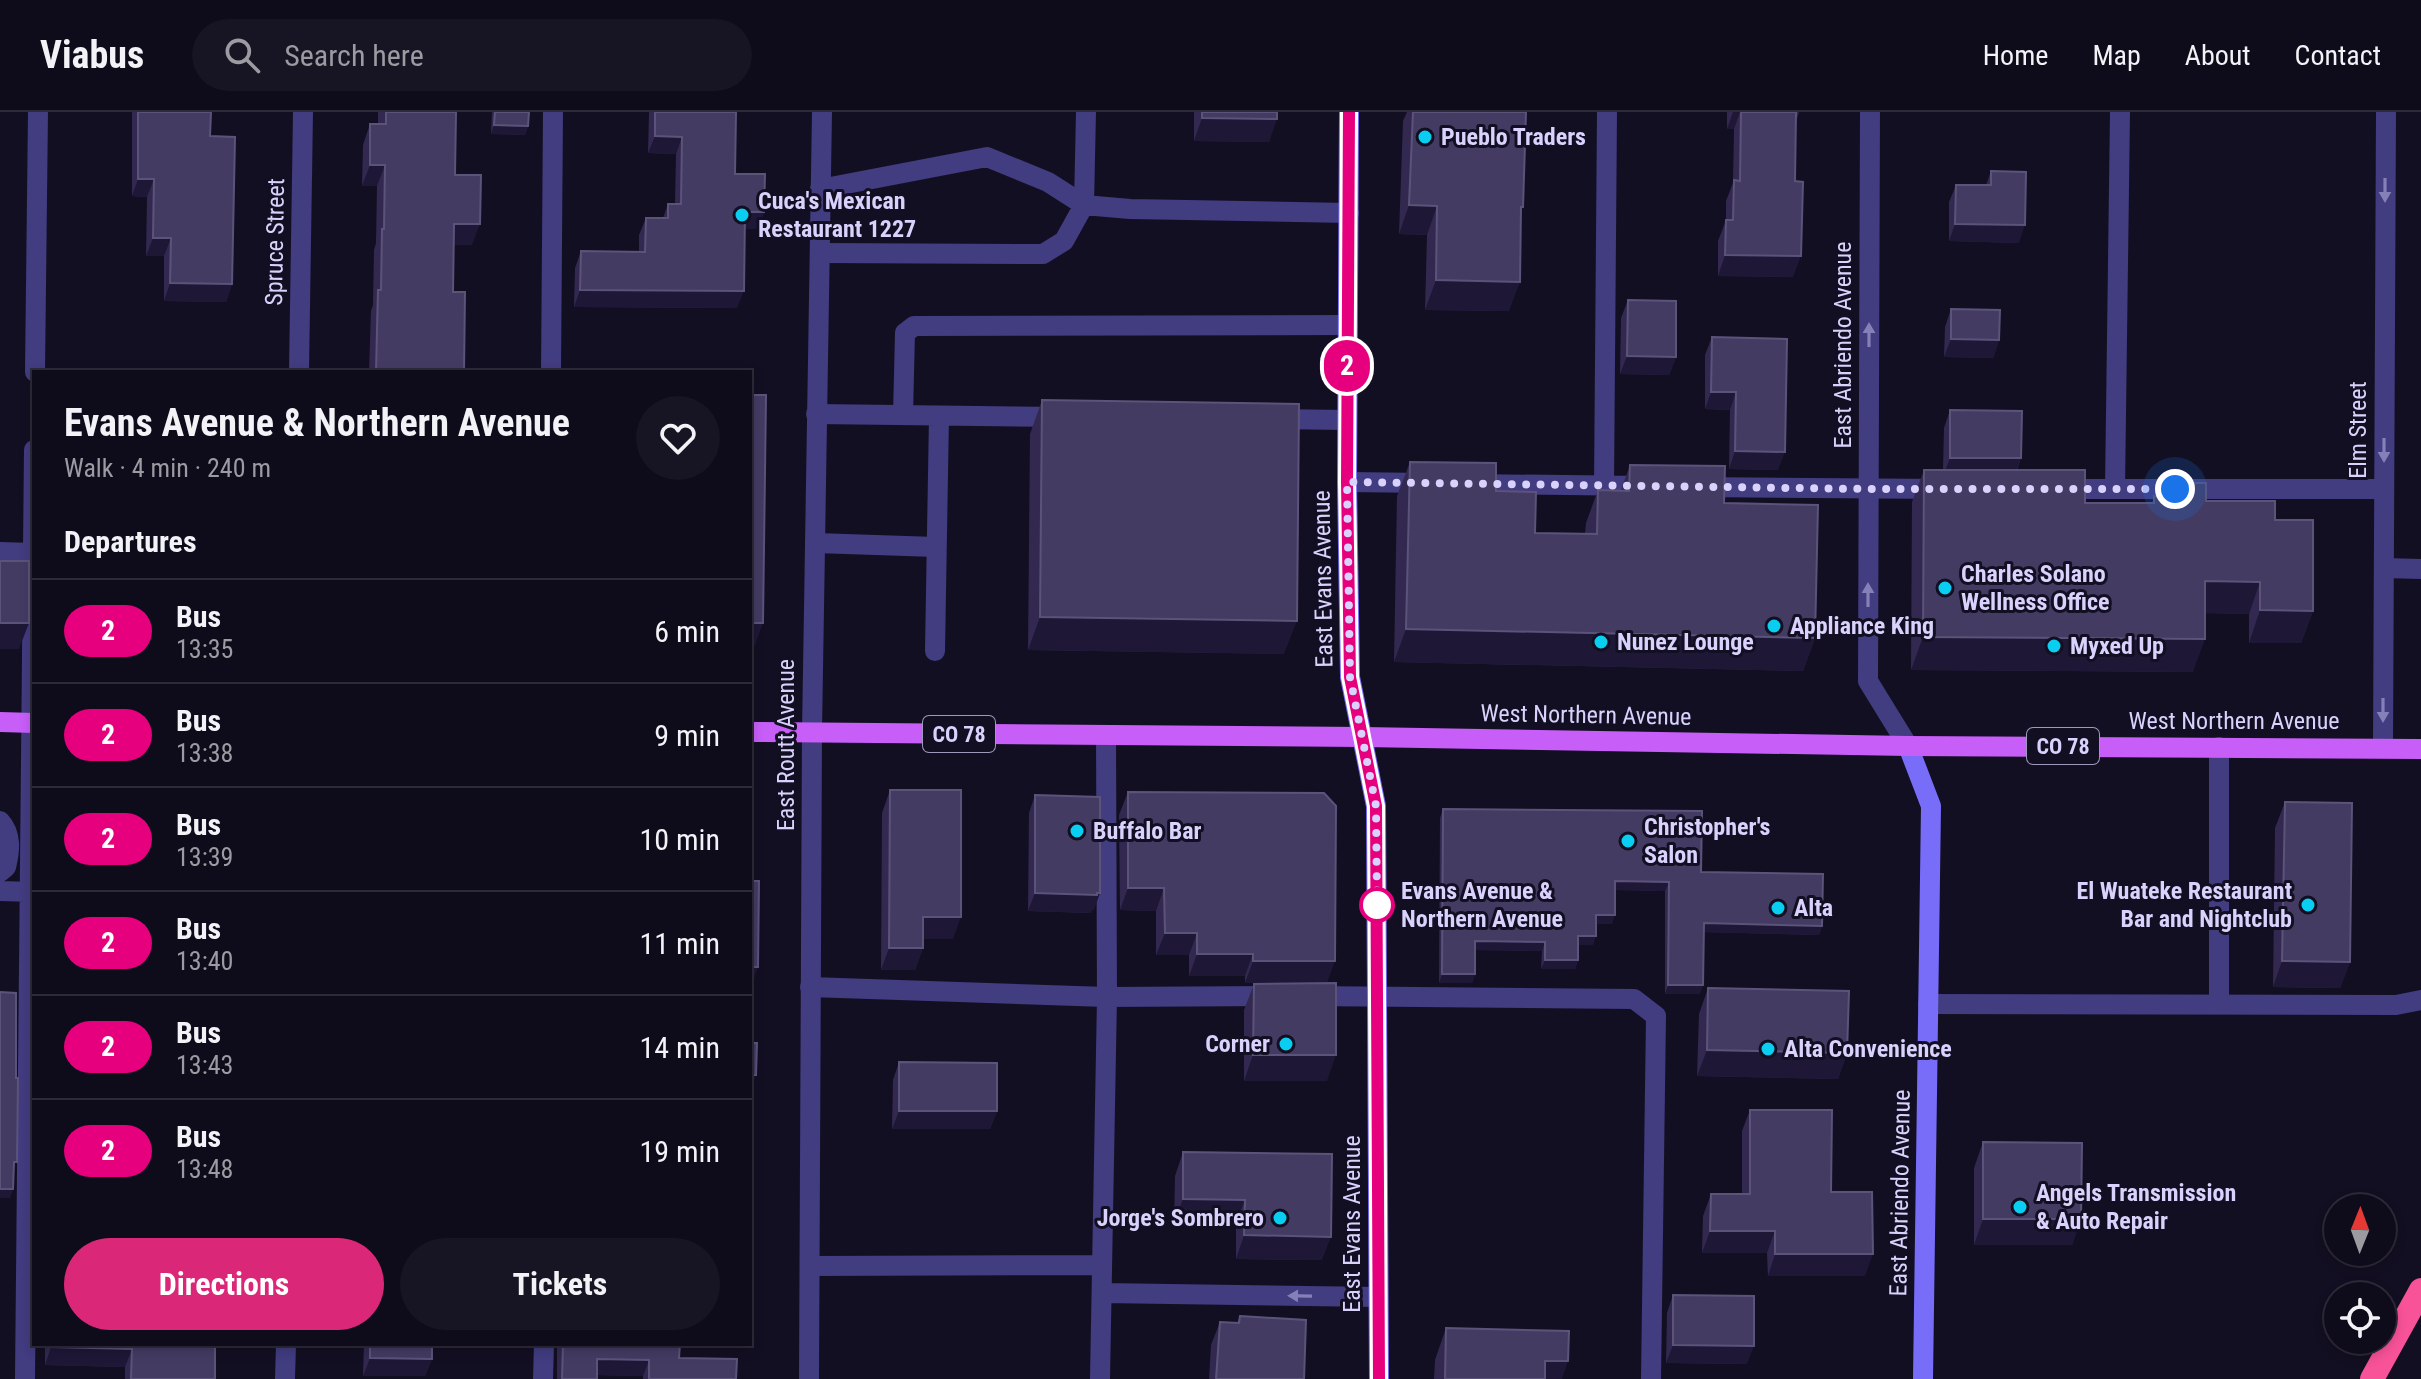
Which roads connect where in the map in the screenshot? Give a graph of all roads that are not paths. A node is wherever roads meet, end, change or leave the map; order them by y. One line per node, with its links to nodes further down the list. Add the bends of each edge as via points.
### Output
1 (38, 112): 16 (street)
2 (303, 112): 17 (street, Spruce Street)
3 (553, 112): 18 (street)
4 (822, 112): 11 (street, East Routt Avenue)
5 (1086, 112): 12 (street)
6 (1349, 112): 13 (street, East Evans Avenue)
7 (1607, 112): 26 (street)
8 (1870, 112): 27 (street, East Abriendo Avenue, one-way to 8)
9 (2120, 112): 30 (street)
10 (2386, 112): 31 (street, Elm Street, one-way to 31)
11 (820, 189): 12 (street, via 987,157 1048,182); 14 (street, East Routt Avenue)
12 (1084, 205): 13 (street); 14 (street, via 1064,241 1043,254)
13 (1349, 213): 15 (street, East Evans Avenue)
14 (820, 253): 19 (street, East Routt Avenue)
15 (1348, 325): 20 (street, via 914,326 905,333); 24 (street, East Evans Avenue)
16 (35, 370)
17 (299, 370)
18 (551, 370)
19 (816, 414): 20 (street); 32 (street, East Routt Avenue)
20 (903, 415): 21 (street)
21 (939, 416): 22 (street); 33 (street)
22 (1080, 417)
23 (1253, 419): 24 (street)
24 (1347, 420): 25 (street, East Evans Avenue)
25 (1347, 482): 26 (street); 44 (street, East Evans Avenue, via 1350,677)
26 (1604, 486): 27 (street)
27 (1869, 489): 28 (street); 45 (street, East Abriendo Avenue, one-way to 27, via 1868,681)
28 (1961, 489)
29 (2038, 489): 30 (street)
30 (2115, 489): 31 (street)
31 (2384, 489): 36 (street, Elm Street)
32 (815, 543): 33 (street); 42 (street, East Routt Avenue)
33 (936, 547): 38 (street)
34 (0, 552): 35 (street)
35 (32, 553)
36 (2384, 568): 37 (street); 47 (street, Elm Street, one-way to 47)
37 (2421, 569)
38 (935, 651)
39 (0, 722): 40 (main road)
40 (32, 723)
41 (752, 732): 42 (main road, West Northern Avenue / CO 78)
42 (812, 732): 43 (main road, West Northern Avenue / CO 78); 53 (street, East Routt Avenue)
43 (1106, 736): 44 (main road, West Northern Avenue / CO 78); 55 (street)
44 (1363, 737): 45 (main road, West Northern Avenue / CO 78); 54 (street, East Evans Avenue, via 1376,806)
45 (1908, 746): 46 (main road, West Northern Avenue / CO 78); 57 (street, East Abriendo Avenue, via 1931,806)
46 (2219, 747): 47 (main road, West Northern Avenue / CO 78); 58 (street)
47 (2383, 748): 48 (main road, West Northern Avenue / CO 78)
48 (2421, 749)
49 (0, 821): 50 (street, via 9,840 6,867)
50 (0, 872)
51 (0, 891): 52 (street)
52 (32, 892): 66 (street)
53 (810, 987): 55 (street); 60 (street, East Routt Avenue)
54 (1377, 996): 55 (street); 63 (street, East Evans Avenue); 72 (street, via 1634,999 1656,1016)
55 (1107, 997): 59 (street)
56 (2421, 1000): 58 (street, via 2396,1005)
57 (1928, 1004): 58 (street); 73 (street, East Abriendo Avenue)
58 (2219, 1004)
59 (1102, 1265): 60 (street); 62 (street)
60 (810, 1266): 69 (street, East Routt Avenue)
61 (2421, 1290): 74 (highway)
62 (1102, 1293): 63 (street, one-way to 62); 70 (street)
63 (1378, 1297): 71 (street, East Evans Avenue)
64 (286, 1346): 67 (street)
65 (544, 1346): 68 (street)
66 (25, 1379)
67 (285, 1379)
68 (543, 1379)
69 (809, 1379)
70 (1100, 1379)
71 (1379, 1379)
72 (1651, 1379)
73 (1923, 1379)
74 (2372, 1379)

